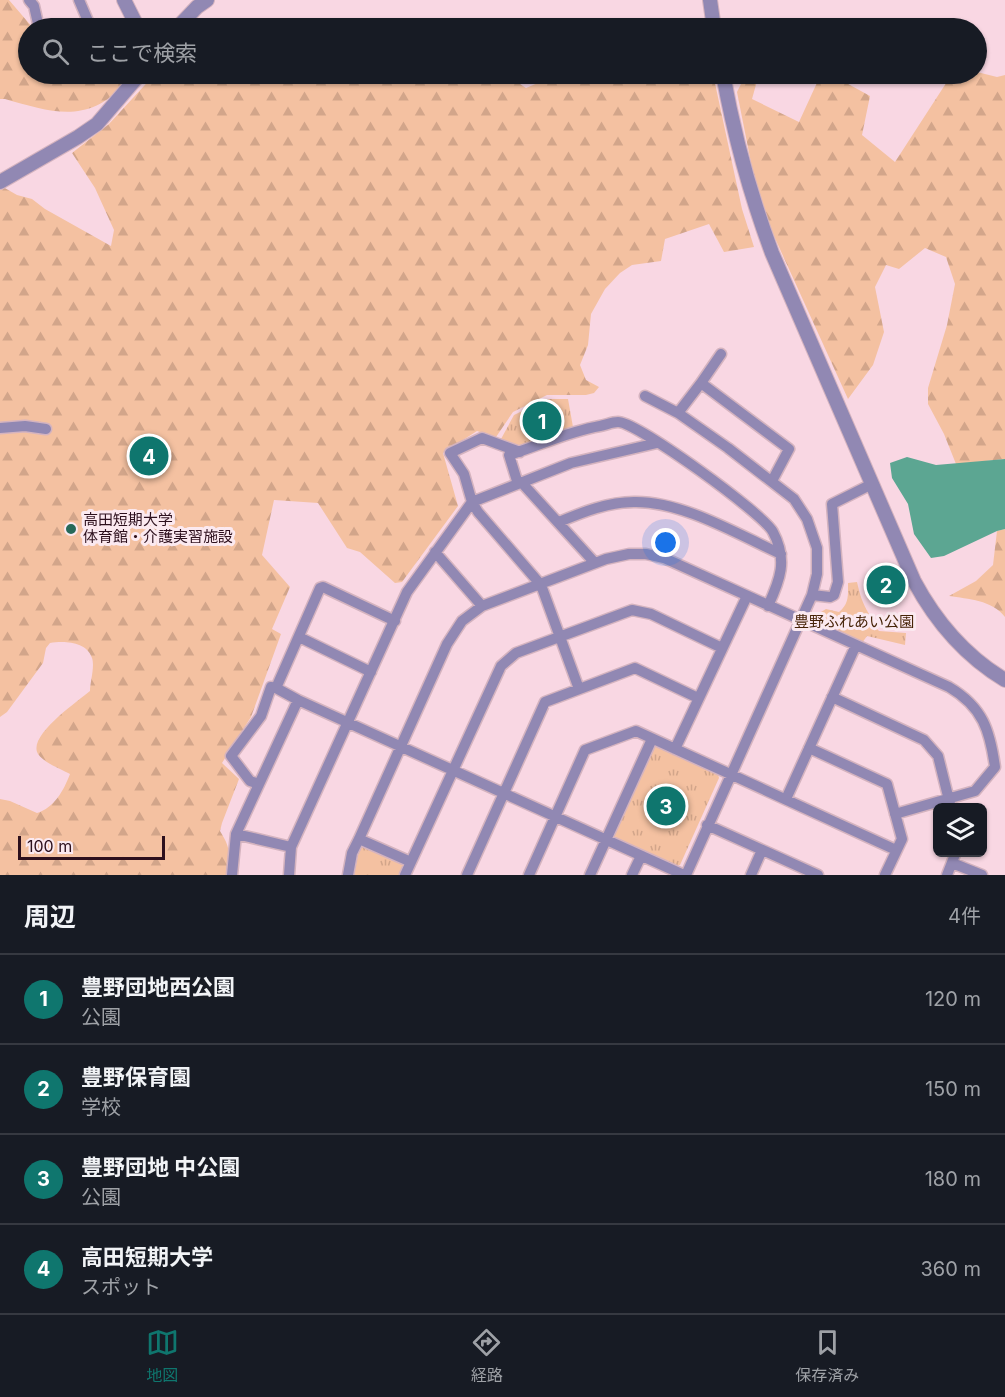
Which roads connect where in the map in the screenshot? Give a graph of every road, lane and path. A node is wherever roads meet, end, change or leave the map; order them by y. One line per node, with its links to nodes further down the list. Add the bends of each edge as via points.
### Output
1 (29, 0): 6 (street)
2 (79, 0): 7 (street)
3 (124, 0): 8 (street)
4 (207, 0): 9 (street)
5 (710, 0): 10 (street)
6 (37, 18)
7 (87, 18)
8 (133, 18)
9 (187, 18)
10 (713, 18)
11 (132, 84): 13 (street, via 97,124)
12 (725, 84): 24 (street, via 738,147 760,219)
13 (0, 182)
14 (721, 354): 15 (street)
15 (701, 383): 17 (street); 22 (street, via 789,449)
16 (645, 396): 17 (street)
17 (678, 413): 22 (street)
18 (0, 428): 19 (street)
19 (46, 429)
20 (657, 443): 21 (street, via 620,422 574,430); 23 (street, via 571,463); 28 (street, via 679,455 766,522)
21 (520, 452): 23 (street, via 509,455); 25 (street, via 482,438 450,453 464,474)
22 (772, 481): 32 (street, via 794,499 813,534 817,574)
23 (520, 483): 25 (street); 26 (street)
24 (872, 484): 32 (street, via 832,504 838,582 834,595); 42 (street, via 925,601 949,634)
25 (471, 502): 27 (street); 30 (street)
26 (559, 522): 28 (street, via 610,505 650,502 681,509); 29 (street)
27 (435, 552): 33 (street); 36 (street, via 407,592)
28 (781, 554): 34 (street, via 780,580)
29 (595, 563): 30 (street); 31 (street, via 646,554 664,558)
30 (541, 585): 33 (street); 38 (street)
31 (747, 596): 34 (street); 40 (street)
32 (812, 596): 35 (street)
33 (482, 606): 50 (street, via 462,621 447,644)
34 (768, 606): 35 (street)
35 (801, 620): 39 (street); 54 (street)
36 (395, 621): 37 (street, via 323,587); 41 (street)
37 (299, 637): 41 (street); 43 (street)
38 (560, 637): 40 (street, via 632,610); 44 (street); 53 (street, via 516,653 501,666)
39 (856, 645): 45 (street); 58 (street, via 958,692 987,726 995,767 975,791)
40 (722, 648): 46 (street)
41 (371, 672): 48 (street)
42 (1005, 680)
43 (276, 688): 47 (street); 55 (street, via 271,687 261,716 231,756 250,782)
44 (579, 689): 46 (street, via 635,668); 56 (street, via 545,702)
45 (832, 697): 51 (street); 58 (street, via 924,740 938,756)
46 (698, 698): 52 (street)
47 (298, 700): 48 (street); 55 (street)
48 (348, 723): 50 (street); 66 (street)
49 (652, 739): 52 (street); 61 (street, via 636,731 585,750); 65 (street)
50 (402, 747): 53 (street); 64 (street)
51 (809, 748): 57 (street); 60 (street, via 887,784)
52 (675, 749): 54 (street)
53 (453, 771): 56 (street); 71 (street)
54 (730, 774): 57 (street); 62 (street)
55 (259, 784): 63 (street)
56 (503, 794): 61 (street); 76 (street)
57 (786, 799): 68 (street)
58 (950, 803)
59 (933, 806): 60 (street)
60 (895, 814): 68 (street, via 902,839)
61 (555, 817): 65 (street); 77 (street)
62 (707, 825): 67 (street); 80 (street)
63 (236, 834): 66 (street); 72 (street)
64 (359, 839): 71 (street); 74 (street)
65 (606, 840): 69 (street); 78 (street)
66 (291, 847): 73 (street)
67 (762, 850): 81 (street); 82 (street)
68 (896, 850): 83 (street)
69 (641, 856): 79 (street); 80 (street)
70 (954, 858): 84 (street); 85 (street)
71 (411, 862): 75 (street)
72 (232, 875)
73 (289, 875)
74 (348, 875)
75 (405, 875)
76 (467, 875)
77 (529, 875)
78 (590, 875)
79 (632, 875)
80 (685, 875)
81 (751, 875)
82 (818, 875)
83 (885, 875)
84 (947, 875)
85 (982, 875)

